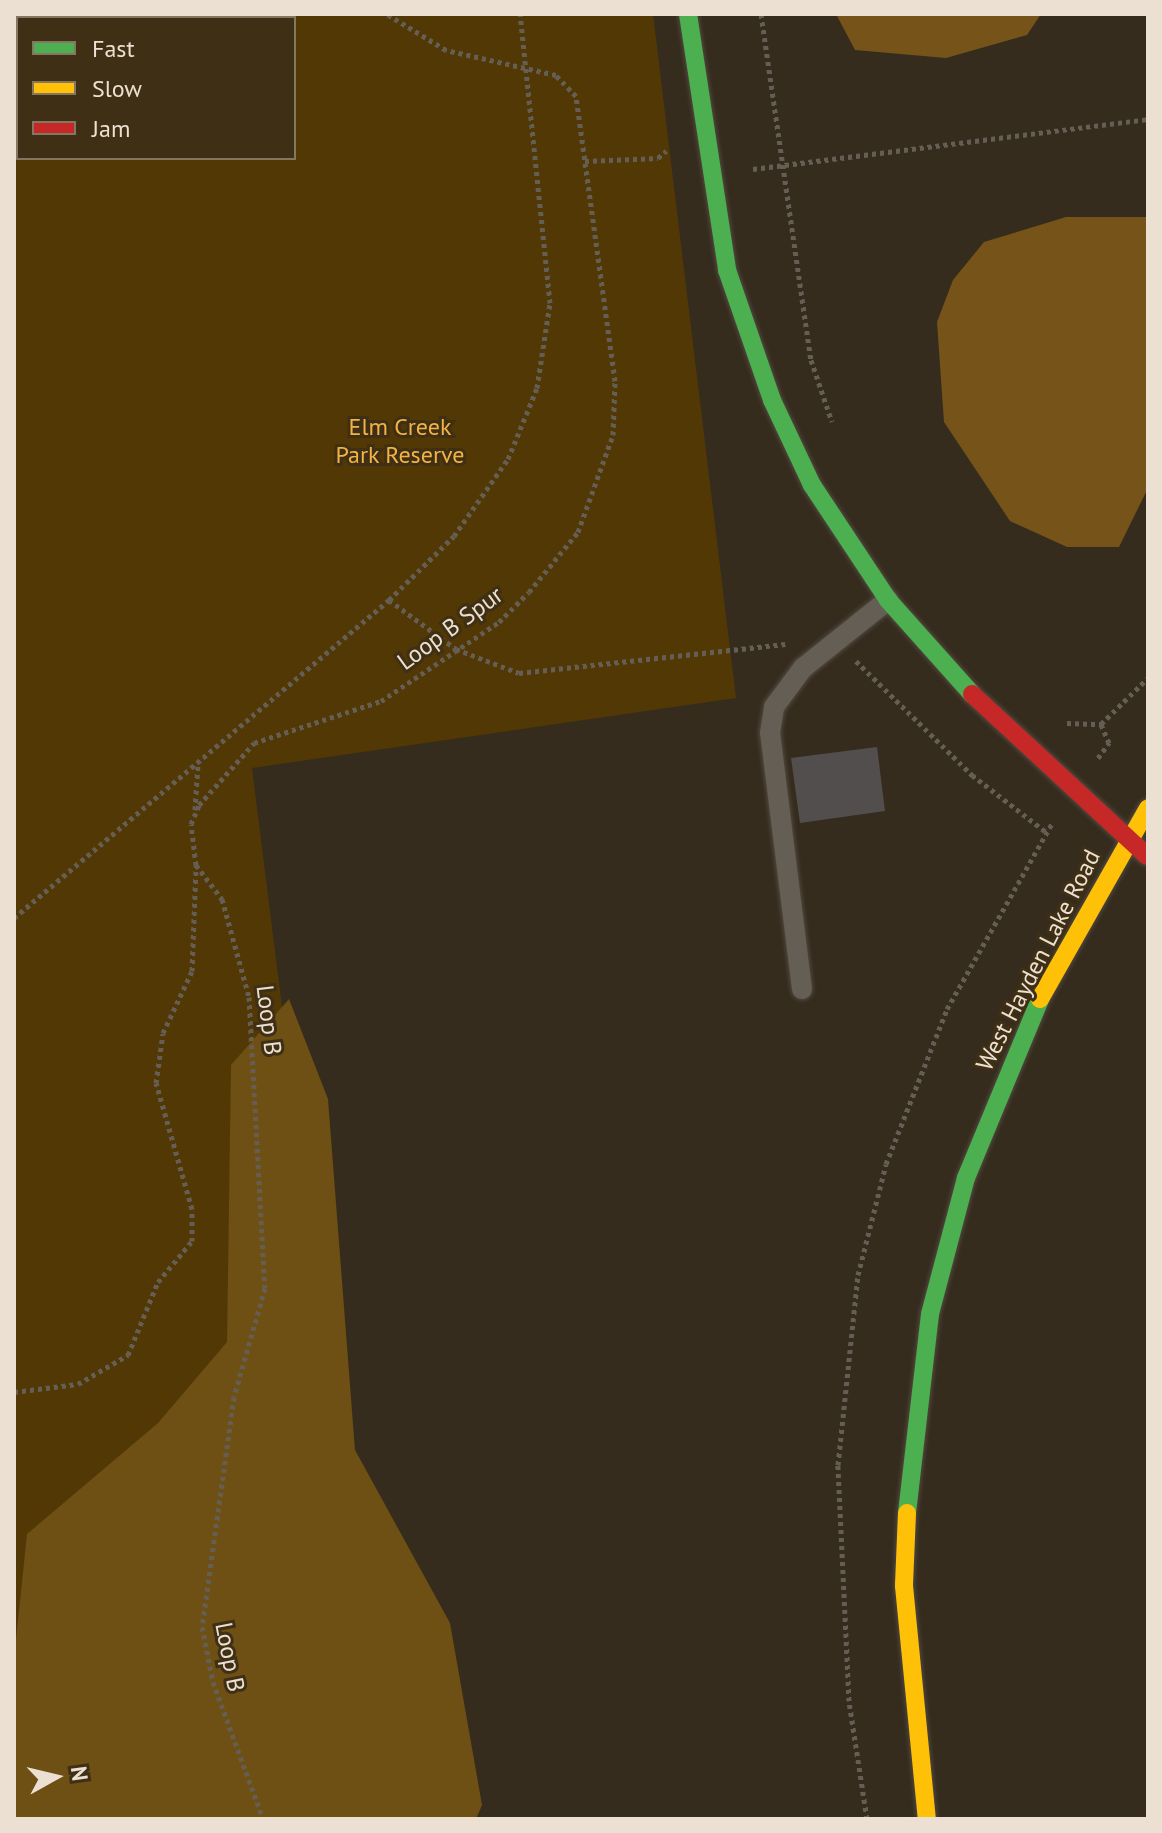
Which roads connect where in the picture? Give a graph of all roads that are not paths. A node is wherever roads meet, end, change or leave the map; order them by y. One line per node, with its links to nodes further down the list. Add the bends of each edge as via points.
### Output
1 (688, 14): 2 (main road, West Hayden Lake Road, via 708,175 731,285 772,400 812,485)
2 (888, 600): 4 (main road, West Hayden Lake Road, via 989,714); 6 (lane, via 784,688 770,733)
3 (1148, 808): 4 (main road)
4 (1128, 837): 5 (main road); 7 (main road, West Hayden Lake Road, via 1050,978 990,1111 930,1314 909,1450 904,1586)
5 (1148, 858)
6 (802, 989)
7 (927, 1819)

